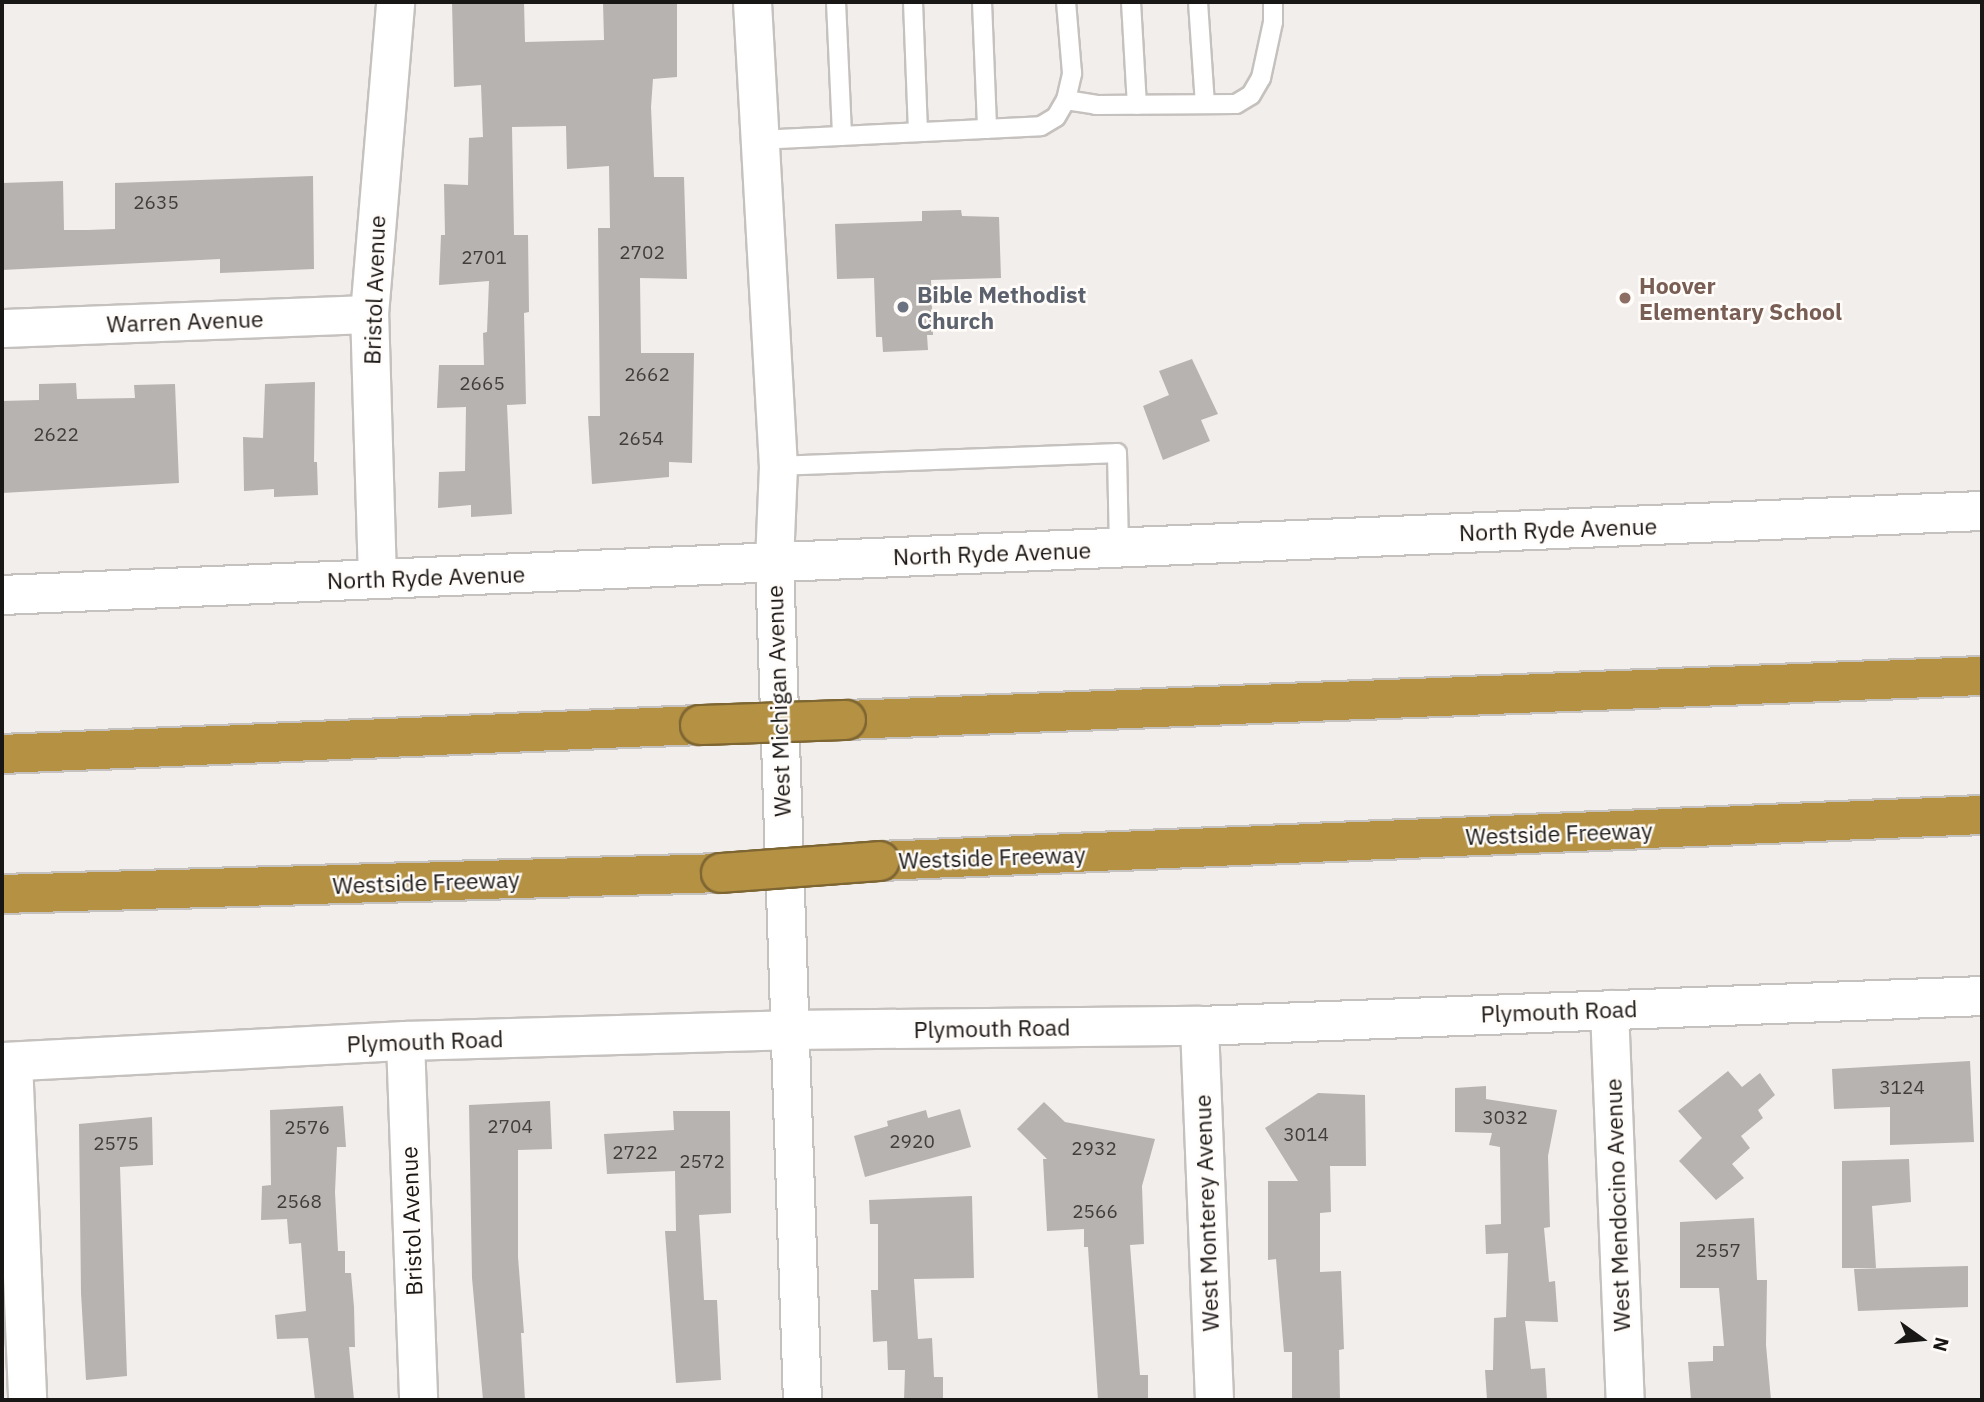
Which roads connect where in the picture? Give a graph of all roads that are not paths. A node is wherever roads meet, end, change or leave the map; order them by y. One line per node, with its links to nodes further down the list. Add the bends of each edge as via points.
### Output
1 (395, 2): 17 (street, Bristol Avenue)
2 (752, 2): 16 (street, West Michigan Avenue)
3 (836, 2): 15 (lane)
4 (913, 2): 14 (lane)
5 (982, 2): 13 (lane)
6 (1066, 2): 10 (lane, via 1072,73)
7 (1131, 2): 12 (lane)
8 (1198, 2): 11 (lane)
9 (1273, 2): 11 (lane, via 1261,78 1251,95 1236,104)
10 (1066, 100): 12 (lane); 13 (lane, via 1056,117 1041,126)
11 (1205, 104): 12 (lane)
12 (1137, 105)
13 (987, 129): 14 (lane)
14 (918, 132): 15 (lane)
15 (842, 136): 16 (lane)
16 (758, 140): 19 (street, West Michigan Avenue)
17 (369, 314): 18 (street, Warren Avenue); 23 (street, Bristol Avenue)
18 (2, 328)
19 (778, 466): 21 (lane, via 1117,453); 22 (street, West Michigan Avenue)
20 (1982, 511): 21 (street, North Ryde Avenue)
21 (1119, 547): 22 (street, North Ryde Avenue)
22 (774, 562): 23 (street, North Ryde Avenue); 32 (street, West Michigan Avenue)
23 (377, 579): 24 (street, North Ryde Avenue)
24 (2, 595)
25 (1982, 676): 26 (highway, bridge)
26 (2, 754)
27 (1982, 816): 28 (highway, Westside Freeway, bridge, via 880,861 720,873)
28 (2, 894)
29 (1982, 996): 30 (street, Plymouth Road)
30 (1609, 1009): 31 (street, Plymouth Road); 39 (street, West Mendocino Avenue)
31 (1199, 1026): 32 (street, Plymouth Road); 38 (street, West Monterey Avenue)
32 (788, 1030): 33 (street, Plymouth Road); 37 (street, West Michigan Avenue)
33 (405, 1041): 34 (street, Plymouth Road); 36 (street, Bristol Avenue)
34 (8, 1062): 35 (street)
35 (27, 1400)
36 (418, 1400)
37 (802, 1400)
38 (1214, 1400)
39 (1625, 1400)

